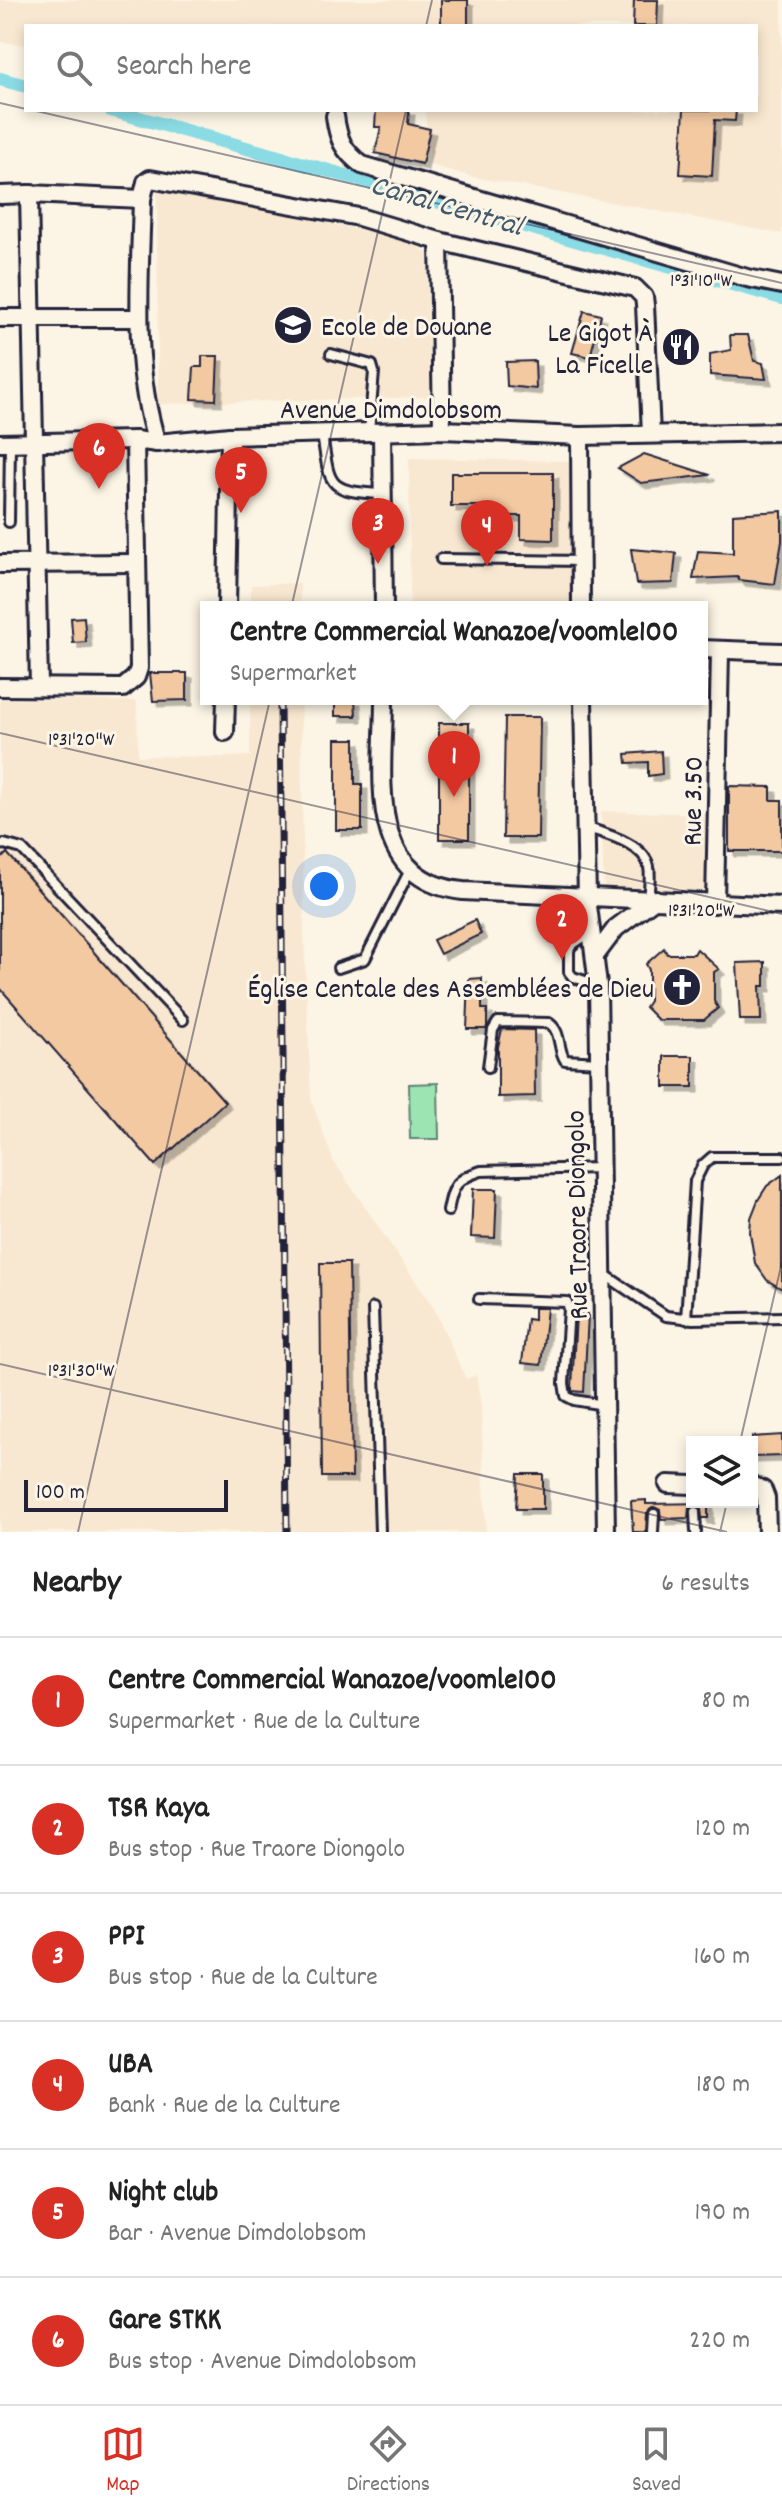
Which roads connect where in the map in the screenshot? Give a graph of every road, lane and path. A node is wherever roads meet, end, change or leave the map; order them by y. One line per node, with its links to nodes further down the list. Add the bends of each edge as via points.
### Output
1 (335, 116): 6 (street, via 346,154 362,165)
2 (29, 194): 3 (street); 4 (street); 7 (street)
3 (0, 195)
4 (142, 199): 5 (street, via 150,179 359,217); 9 (street)
5 (439, 241): 11 (street); 15 (street, via 641,291)
6 (782, 285)
7 (32, 316): 8 (street); 9 (street); 19 (street)
8 (0, 318)
9 (139, 318): 21 (street)
10 (331, 354): 12 (lane, via 372,365)
11 (442, 430): 12 (street, Avenue Dimdolobsom); 17 (street, Avenue Dimdolobsom)
12 (375, 432): 14 (street, Avenue Dimdolobsom); 22 (street)
13 (782, 432): 15 (street, Avenue Dimdolobsom)
14 (322, 434): 16 (street, Avenue Dimdolobsom); 22 (lane, via 334,484 353,492)
15 (651, 434): 17 (street, Avenue Dimdolobsom)
16 (230, 436): 21 (street, Avenue Dimdolobsom); 29 (street)
17 (580, 436): 25 (street)
18 (135, 440): 19 (street, Avenue Dimdolobsom); 21 (street, Avenue Dimdolobsom); 27 (street)
19 (33, 442): 20 (street, Avenue Dimdolobsom); 26 (street)
20 (5, 443): 23 (lane)
21 (157, 443)
22 (383, 494): 30 (street)
23 (9, 522)
24 (441, 559): 25 (lane)
25 (581, 561): 31 (street)
26 (35, 563): 27 (street); 28 (street); 35 (street)
27 (137, 563): 35 (street, via 136,677 123,688)
28 (0, 564)
29 (227, 601)
30 (384, 601)
31 (581, 601)
32 (708, 650): 33 (street)
33 (720, 651): 34 (street); 46 (street, Rue 3.50)
34 (782, 652)
35 (39, 686): 36 (street)
36 (0, 687)
37 (226, 705): 40 (street)
38 (384, 705): 43 (street, via 386,820 390,839)
39 (583, 705): 41 (street, Rue Traore Diongolo)
40 (225, 732)
41 (585, 827): 44 (street, Rue Traore Diongolo); 45 (lane, via 627,843 646,859)
42 (0, 845): 52 (lane, via 22,849)
43 (410, 870): 44 (street, via 441,888); 50 (lane, via 365,959)
44 (587, 898): 45 (street); 48 (street, Rue Traore Diongolo)
45 (652, 899): 46 (street); 49 (street, via 616,928)
46 (715, 904): 47 (street)
47 (782, 906)
48 (592, 931): 49 (street, Rue Traore Diongolo); 51 (lane, via 569,950 569,972)
49 (595, 956): 51 (street, Rue Traore Diongolo)
50 (338, 968)
51 (598, 985): 53 (street, Rue Traore Diongolo)
52 (183, 1020)
53 (599, 1062): 54 (lane, via 565,1060 549,1023 498,1022); 56 (street, Rue Traore Diongolo)
54 (488, 1067)
55 (782, 1157): 62 (lane, via 712,1157 703,1165 695,1181)
56 (600, 1168): 57 (lane, via 481,1171 452,1189); 58 (street, Rue Traore Diongolo)
57 (448, 1211)
58 (602, 1273): 62 (lane, via 666,1316); 63 (street, Rue Traore Diongolo)
59 (479, 1299): 63 (lane, via 567,1302 566,1396)
60 (373, 1308): 69 (lane)
61 (782, 1317): 62 (lane)
62 (686, 1319)
63 (604, 1405): 70 (street, Rue Traore Diongolo)
64 (668, 1484): 65 (street)
65 (686, 1485)
66 (758, 1488): 73 (street, via 766,1498)
67 (695, 1512): 72 (lane)
68 (654, 1514): 71 (lane)
69 (380, 1532)
70 (606, 1532)
71 (653, 1532)
72 (696, 1532)
73 (767, 1532)

